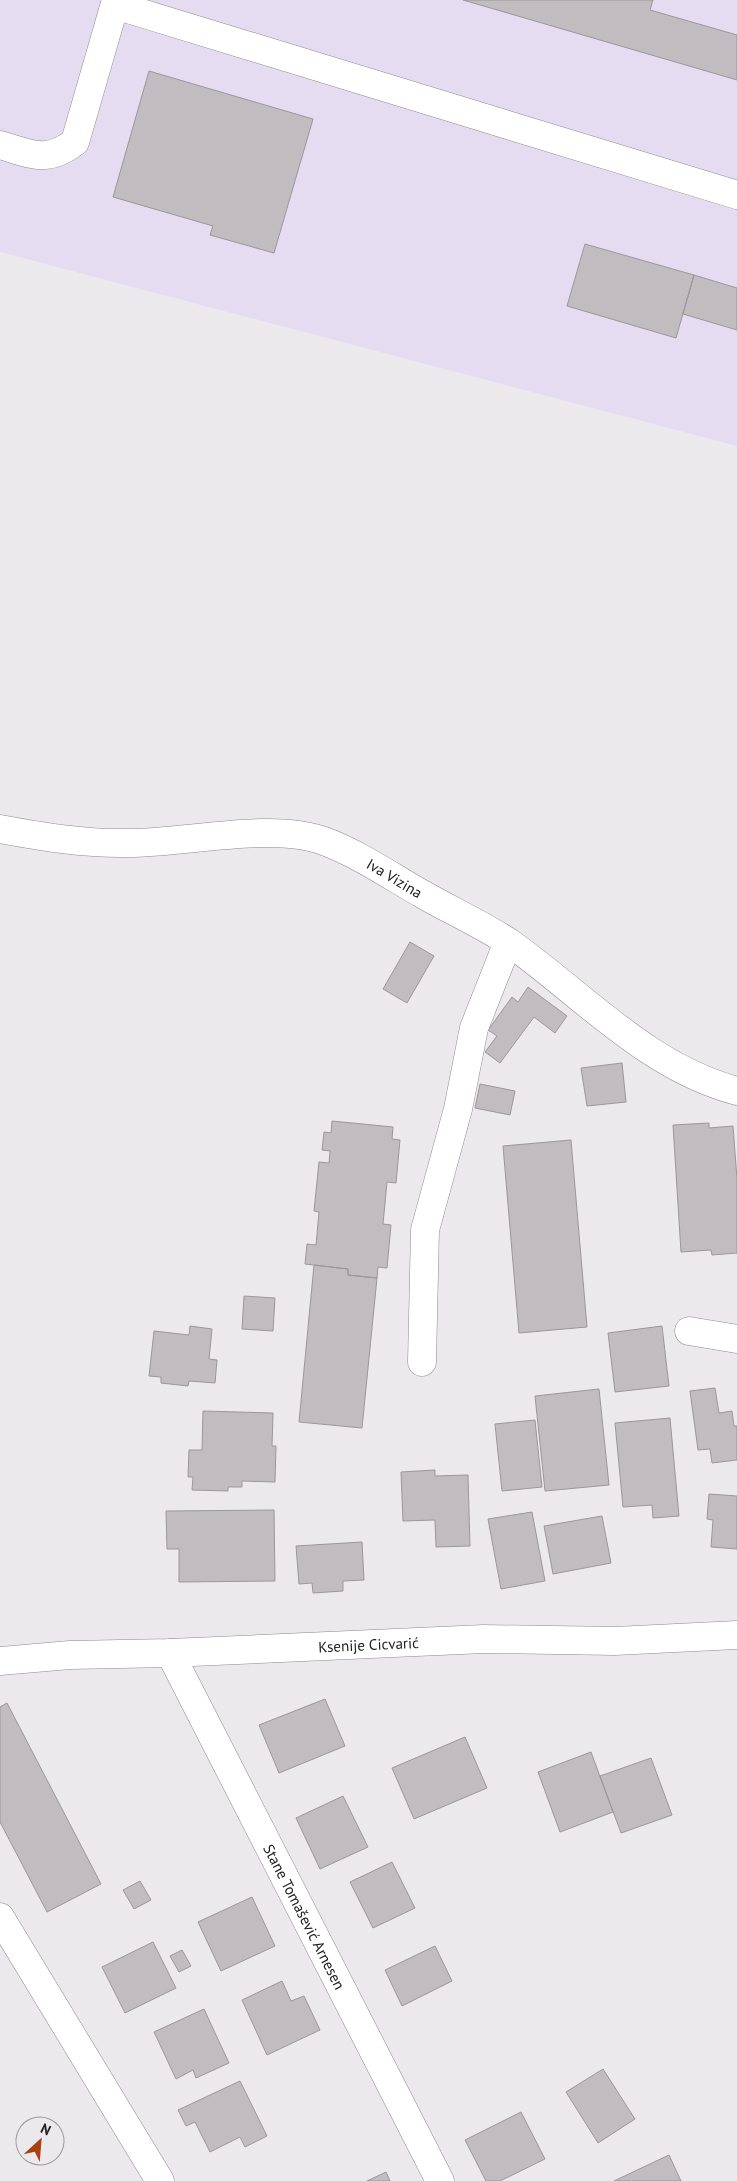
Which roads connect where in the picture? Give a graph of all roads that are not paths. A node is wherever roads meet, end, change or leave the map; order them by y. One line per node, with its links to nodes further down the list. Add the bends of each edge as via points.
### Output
1 (116, 3): 2 (street, via 75,142 62,152 40,157); 3 (street)
2 (0, 145)
3 (737, 195)
4 (0, 829): 5 (street, Iva Vizina, via 57,839 129,844 271,834 323,841)
5 (508, 942): 6 (street, Iva Vizina, via 657,1057); 9 (street, via 474,1028 458,1109 424,1230)
6 (737, 1091)
7 (689, 1332): 8 (street)
8 (737, 1338)
9 (422, 1362)
10 (737, 1635): 11 (street, Ksenije Cicvarić, via 615,1641 484,1639)
11 (170, 1653): 12 (street, Ksenije Cicvarić, via 70,1655); 15 (street, Stane Tomašević Arnesen)
12 (0, 1661)
13 (0, 1917): 14 (street)
14 (160, 2181)
15 (440, 2181)

